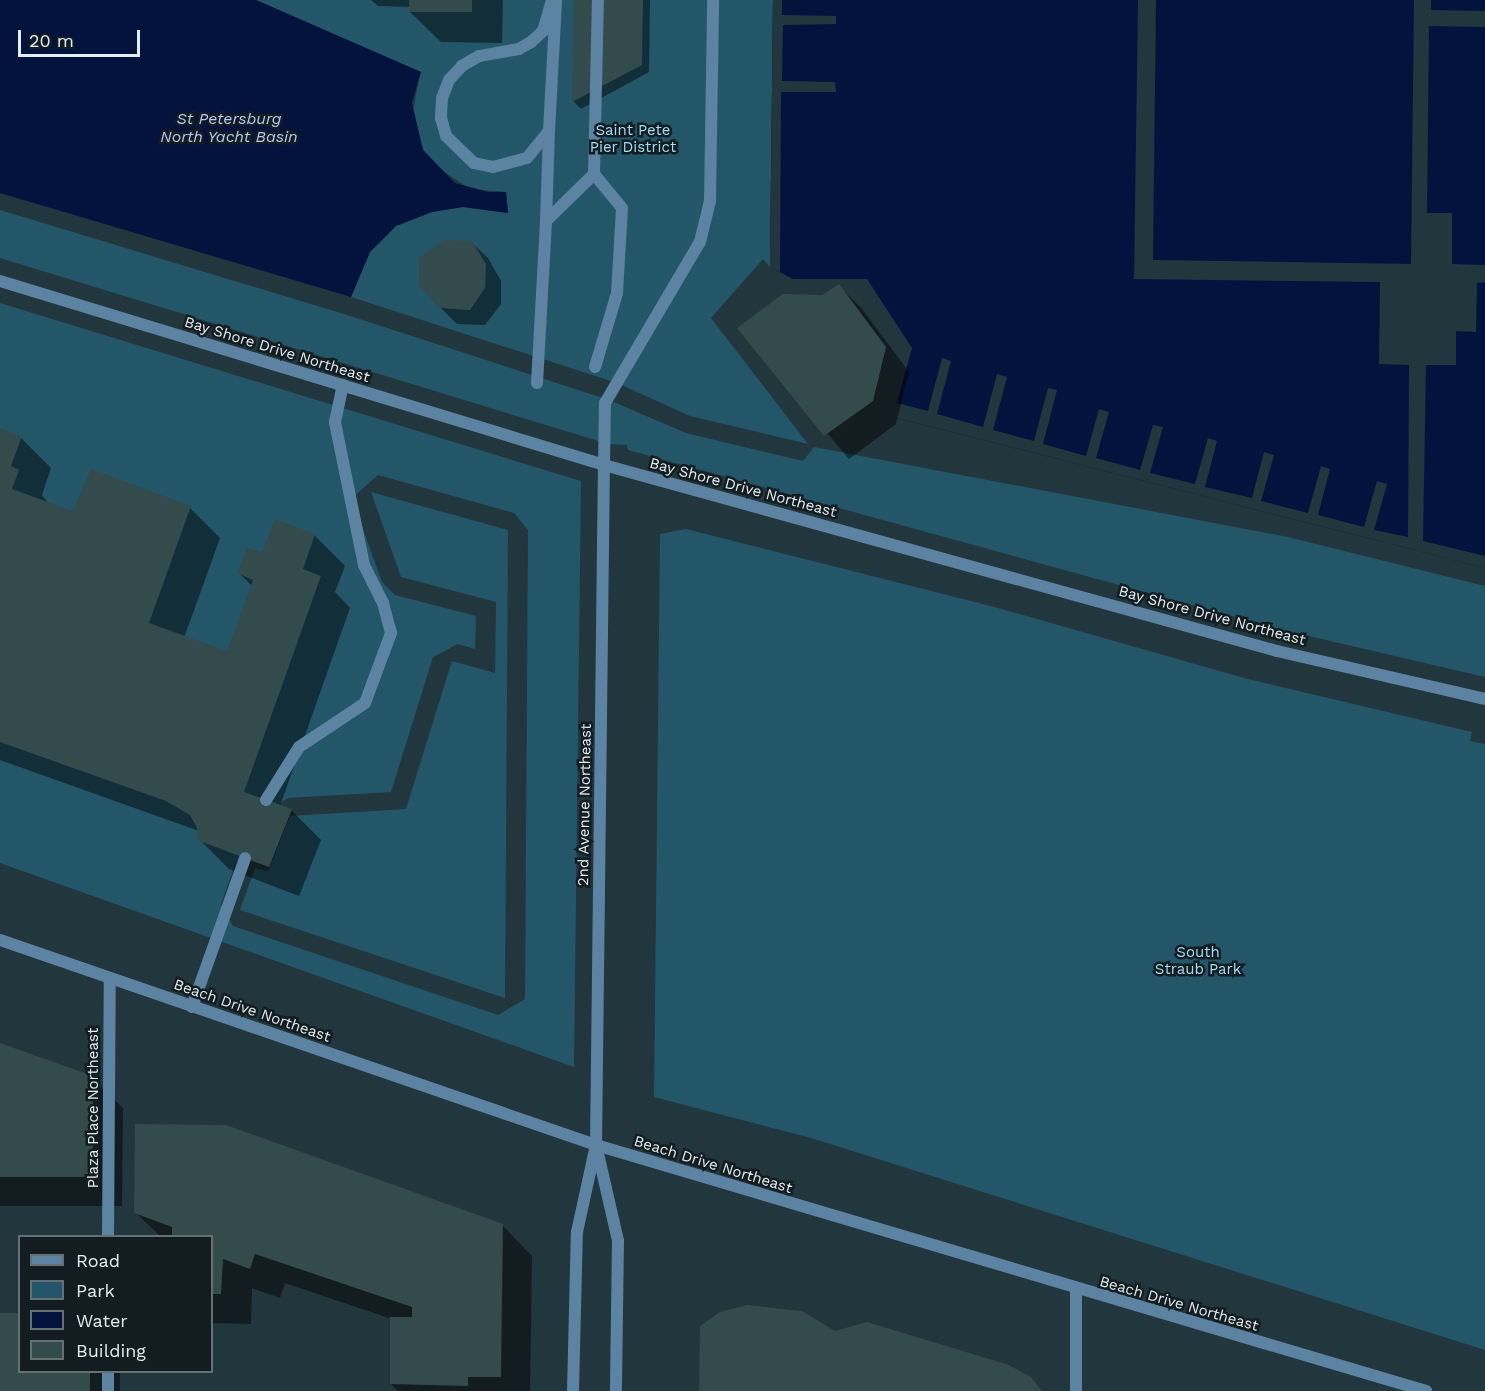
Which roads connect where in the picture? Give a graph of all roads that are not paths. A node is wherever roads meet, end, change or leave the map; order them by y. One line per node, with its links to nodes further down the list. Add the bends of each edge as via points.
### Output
1 (554, 0): 4 (street); 4 (street, via 543,31 531,42 519,49 479,56 462,66 449,80 442,98 441,118 446,136 458,152 474,163 493,167 527,158)
2 (598, 0): 5 (street)
3 (713, 0): 11 (street, 2nd Avenue Northeast, via 710,201 700,242 605,403)
4 (549, 130): 6 (street)
5 (594, 174): 6 (street); 8 (street, via 622,208 617,293)
6 (546, 221): 9 (street)
7 (0, 281): 10 (street, Bay Shore Drive Northeast)
8 (595, 367)
9 (537, 383)
10 (343, 385): 11 (street, Bay Shore Drive Northeast); 13 (street, via 335,422 364,565 383,603 391,633 365,703 299,747)
11 (604, 465): 12 (street, Bay Shore Drive Northeast, via 1277,651); 18 (street, 2nd Avenue Northeast)
12 (1485, 699)
13 (266, 800)
14 (244, 858): 17 (street)
15 (0, 940): 16 (street, Beach Drive Northeast)
16 (110, 979): 17 (street, Beach Drive Northeast); 19 (street, Plaza Place Northeast)
17 (192, 1006): 18 (street, Beach Drive Northeast)
18 (596, 1145): 20 (street, Beach Drive Northeast); 23 (street, 2nd Avenue Northeast, via 577,1232); 24 (street, 2nd Avenue Northeast, via 618,1241)
19 (108, 1235)
20 (1076, 1289): 25 (street); 26 (street, Beach Drive Northeast)
21 (108, 1373): 22 (street)
22 (108, 1391)
23 (573, 1391)
24 (616, 1391)
25 (1076, 1391)
26 (1426, 1391)

